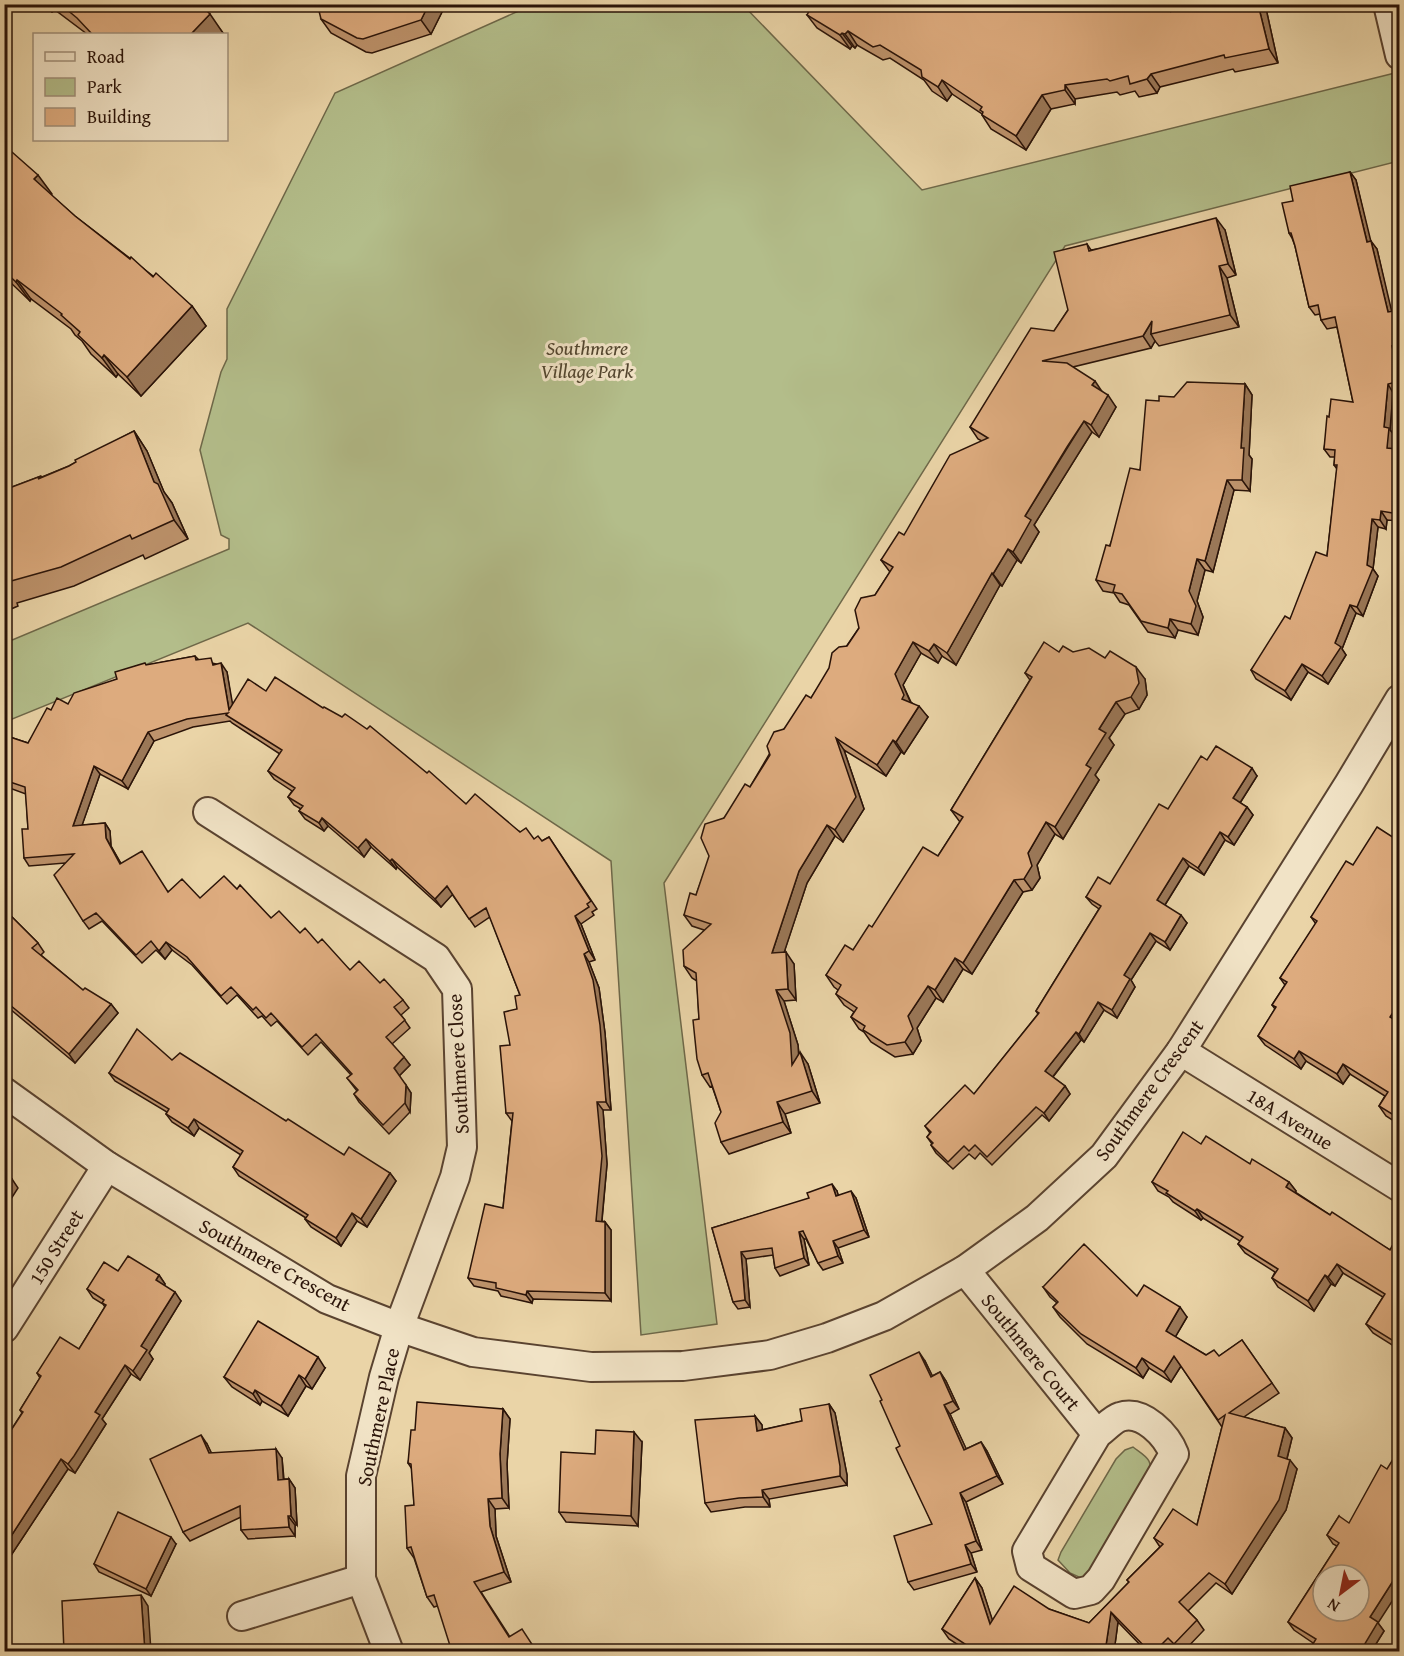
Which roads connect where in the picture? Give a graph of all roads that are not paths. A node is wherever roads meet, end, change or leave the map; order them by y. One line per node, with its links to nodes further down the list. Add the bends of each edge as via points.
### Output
1 (1388, 4): 2 (street)
2 (1400, 55)
3 (1400, 699): 5 (street, Southmere Crescent)
4 (208, 812): 11 (street, Southmere Close, via 436,958 458,989 462,1147 455,1177)
5 (1181, 1051): 8 (street, 18A Avenue); 9 (street, Southmere Crescent, via 1104,1156 1037,1218)
6 (4, 1092): 7 (street, Southmere Crescent)
7 (107, 1166): 10 (street, 150 Street); 11 (street, Southmere Crescent, via 327,1299)
8 (1400, 1187)
9 (965, 1270): 11 (street, Southmere Crescent, via 884,1316 827,1338 770,1355 683,1366 591,1367 473,1352); 12 (street, Southmere Court)
10 (4, 1328)
11 (399, 1328): 13 (street, Southmere Place, via 361,1476)
12 (1097, 1434): 12 (street, via 1120,1417 1136,1417 1156,1427 1174,1454 1101,1579 1091,1590 1074,1594 1031,1567 1027,1551)
13 (361, 1579): 14 (street); 15 (street, Southmere Place)
14 (242, 1616)
15 (389, 1652)

